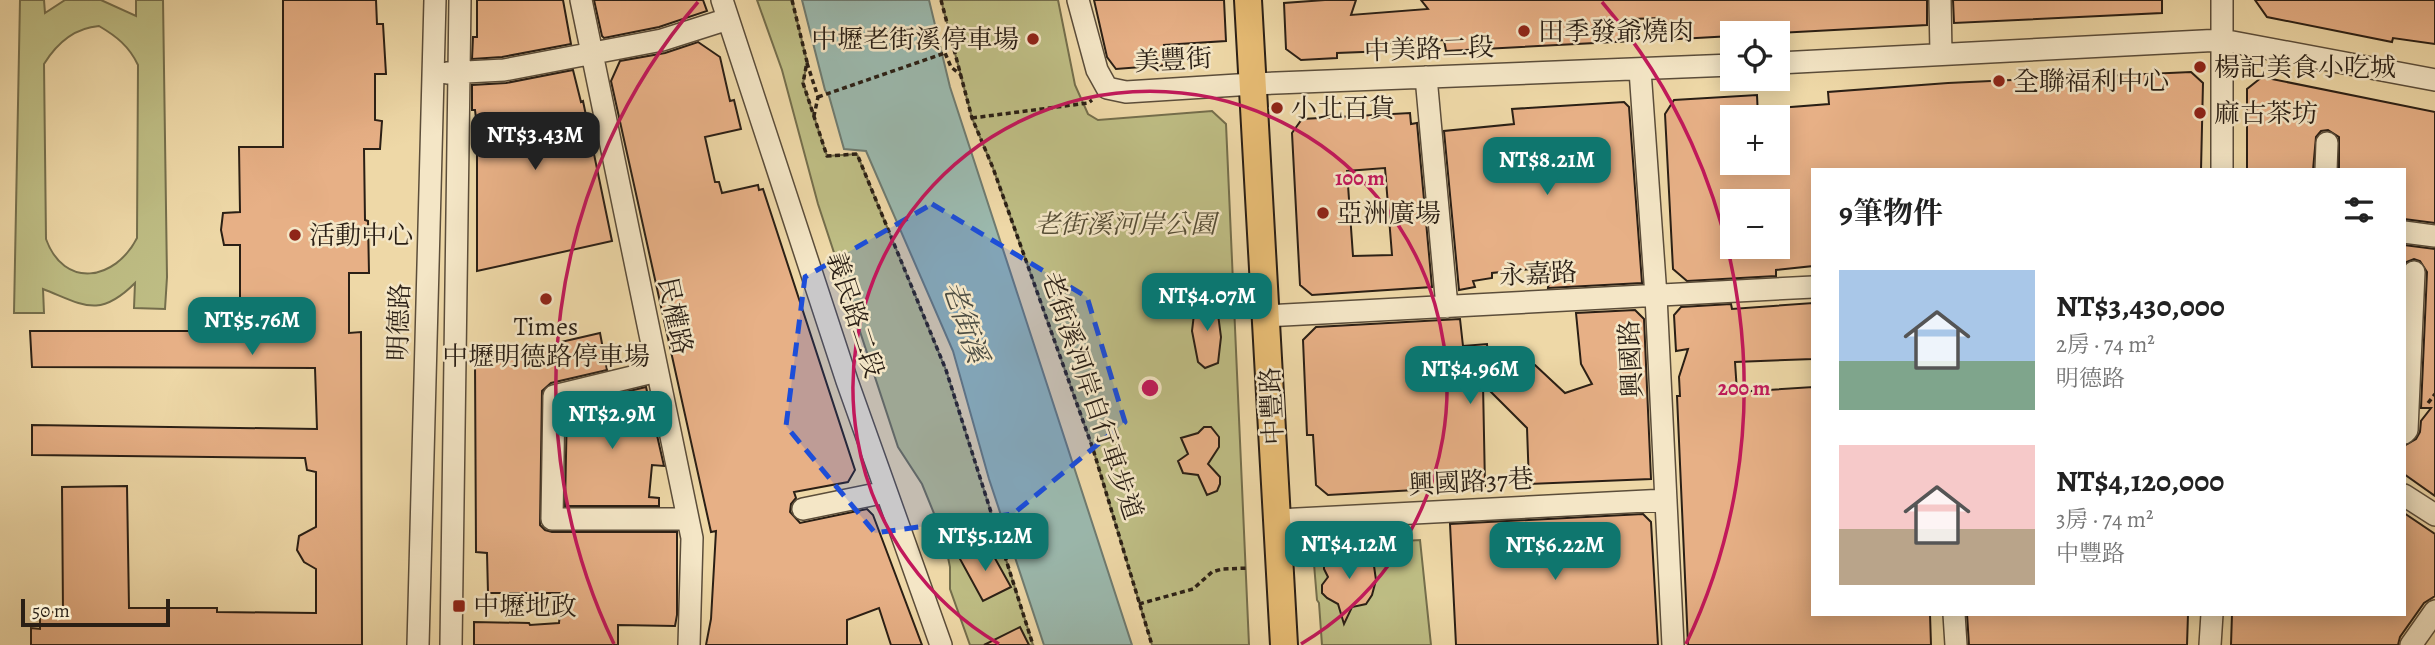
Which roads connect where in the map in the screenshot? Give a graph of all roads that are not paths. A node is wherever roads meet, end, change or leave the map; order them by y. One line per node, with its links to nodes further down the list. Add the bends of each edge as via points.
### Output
1 (435, 0): 16 (street, 明德路)
2 (460, 0): 15 (street)
3 (581, 0): 10 (street, 民權路)
4 (1078, 0): 19 (street, 美豐街, via 1097,70 1107,88 1126,92)
5 (1248, 0): 19 (main road, 中豐路)
6 (1940, 0): 11 (street)
7 (2222, 0): 9 (street)
8 (725, 9): 10 (street, via 662,40); 32 (street, 義民路二段)
9 (2222, 40): 11 (street); 18 (street); 21 (street)
10 (592, 53): 15 (street, via 503,70); 30 (street, 民權路)
11 (1941, 54): 12 (street)
12 (1790, 62)
13 (1720, 66): 14 (street, 中美路二段)
14 (1640, 70): 17 (street, 中美路二段); 27 (street, 興國路)
15 (459, 72): 16 (street); 43 (street)
16 (434, 74): 42 (street, 明德路)
17 (1426, 76): 19 (street, 中美路二段); 28 (street)
18 (2435, 80)
19 (1253, 84): 29 (main road, 中豐路)
20 (2327, 144): 22 (street)
21 (2222, 168)
22 (2326, 168)
23 (2406, 232): 24 (street)
24 (2435, 236)
25 (2414, 272): 31 (street)
26 (1811, 287): 27 (street, 永嘉路)
27 (1656, 296): 28 (street, 永嘉路); 34 (street, 興國路)
28 (1447, 307): 29 (street, 永嘉路)
29 (1266, 317): 38 (main road, 中豐路)
30 (657, 372): 37 (street, 民權路); 37 (street, via 554,396 552,519)
31 (2406, 431)
32 (886, 492): 35 (street); 45 (street, 義民路二段)
33 (2406, 496): 36 (street)
34 (1666, 500): 38 (street, 興國路37巷); 47 (street, 興國路)
35 (803, 509)
36 (2435, 515)
37 (688, 519): 44 (street, 民權路, via 692,538)
38 (1278, 520): 46 (main road, 中豐路)
39 (2435, 611): 50 (street)
40 (1954, 616): 48 (street)
41 (2212, 616): 49 (street)
42 (418, 645)
43 (452, 645)
44 (689, 645)
45 (941, 645)
46 (1284, 645)
47 (1673, 645)
48 (1956, 645)
49 (2210, 645)
50 (2411, 645)

